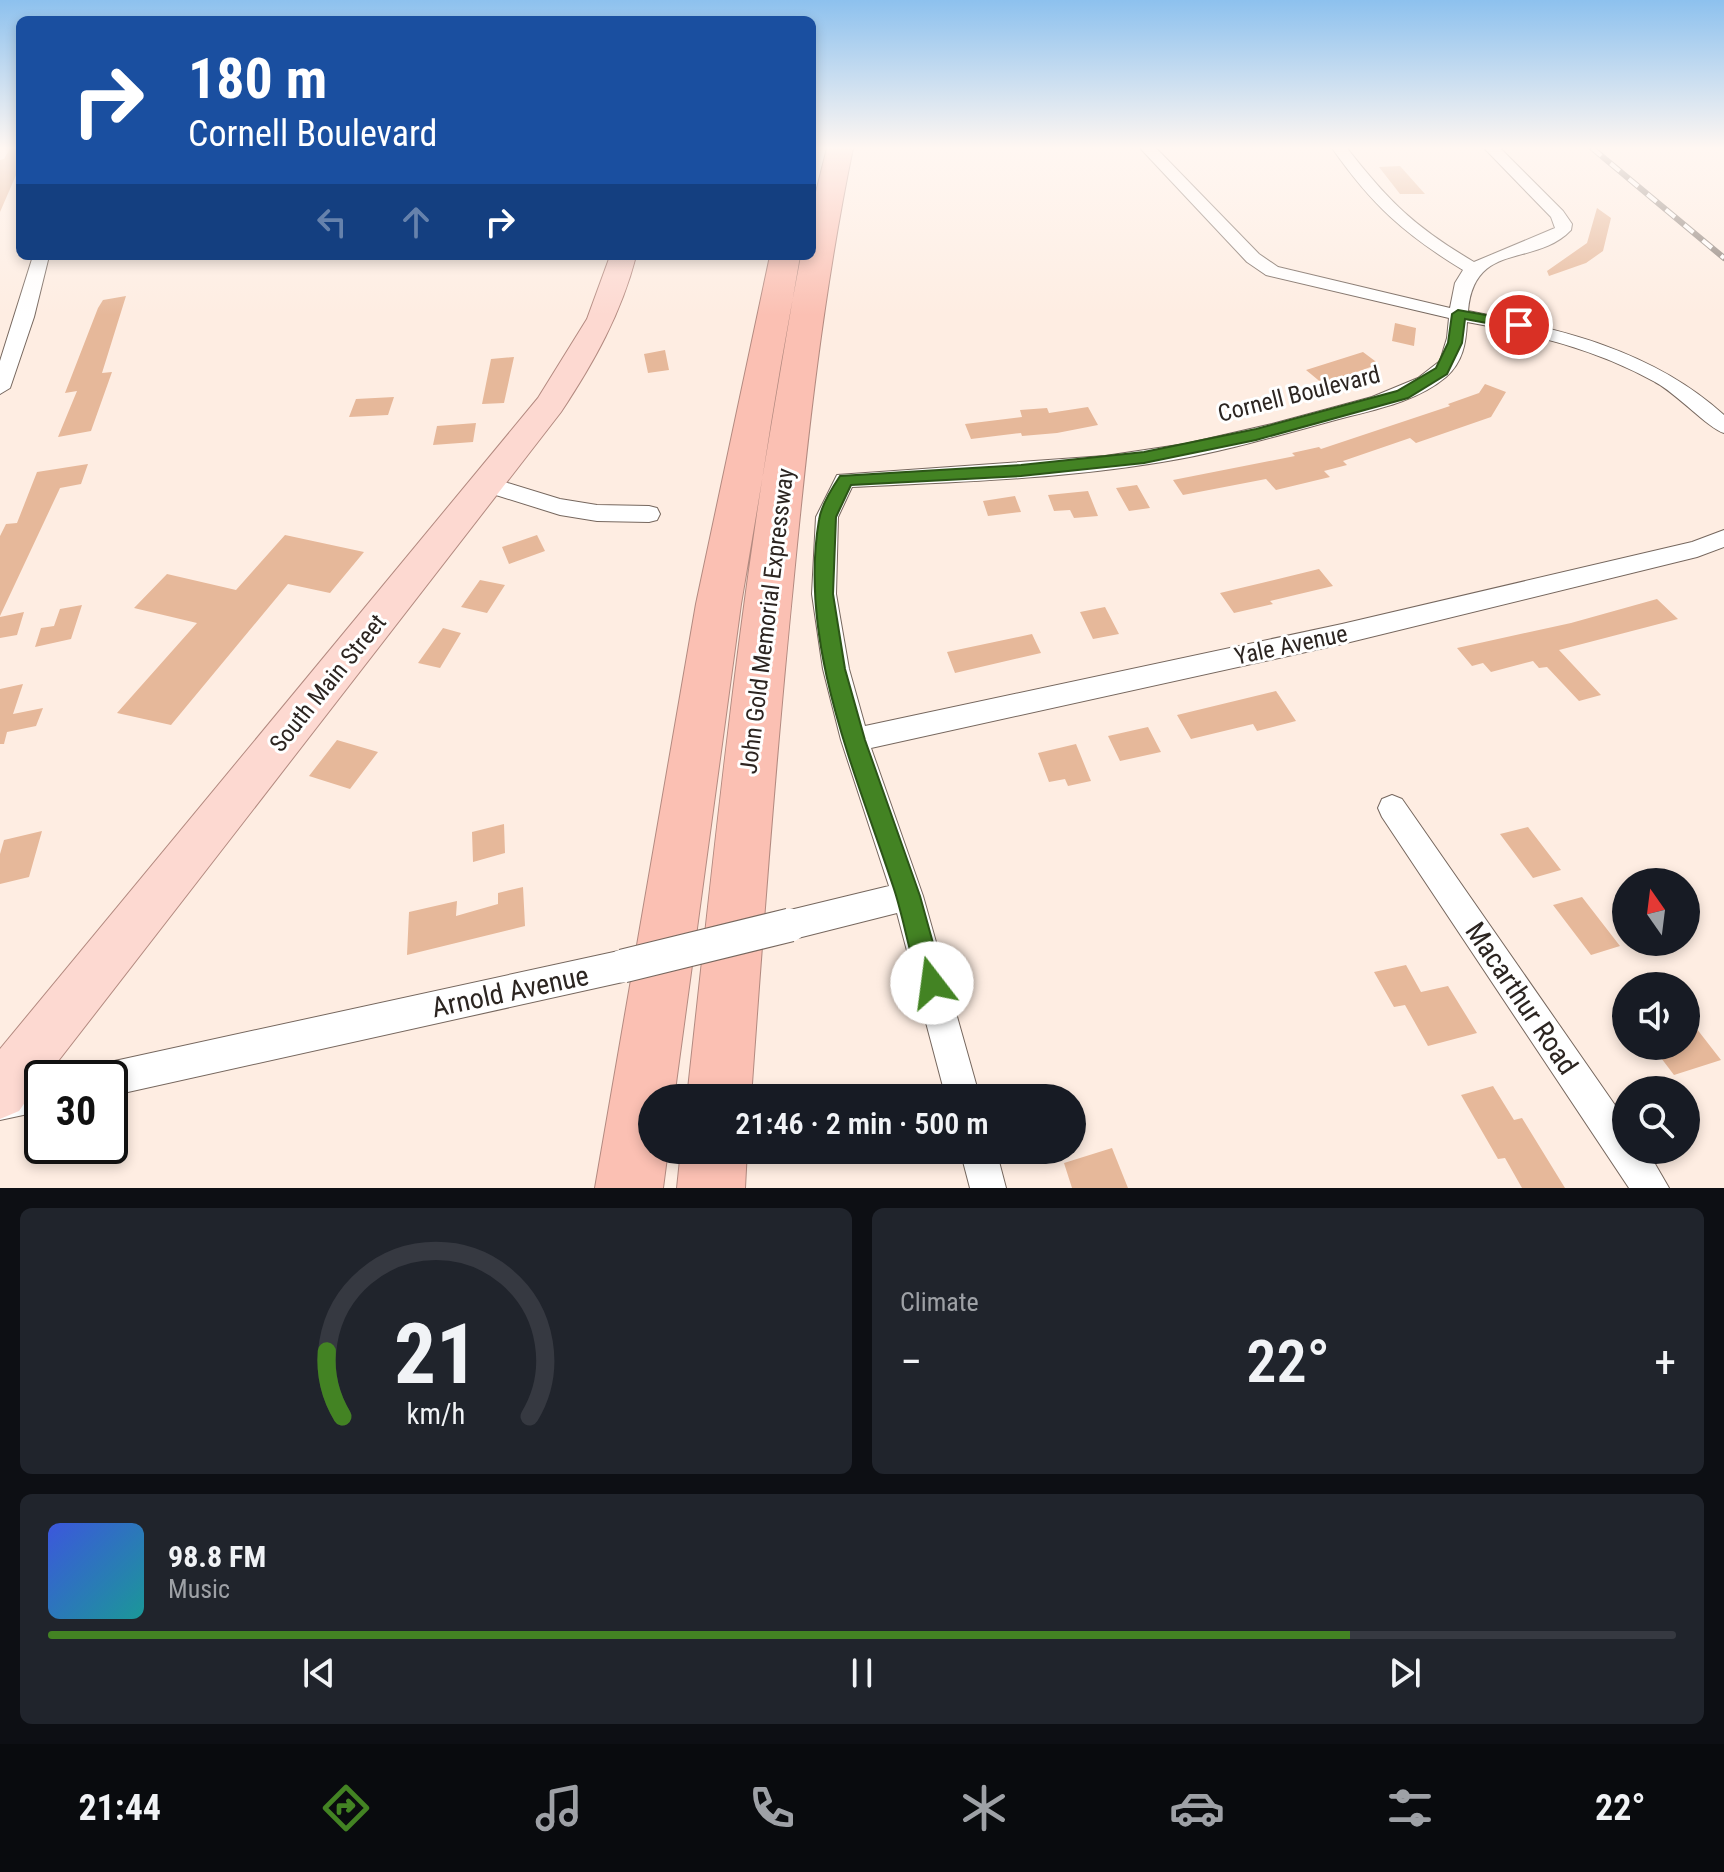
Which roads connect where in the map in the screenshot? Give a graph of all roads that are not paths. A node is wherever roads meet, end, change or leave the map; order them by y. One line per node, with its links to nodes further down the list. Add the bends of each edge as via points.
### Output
1 (827, 203): 19 (highway, John Gold Memorial Expressway, via 793,407 746,788)
2 (1200, 203): 9 (street, via 1272,271)
3 (1383, 203): 8 (street, via 1423,239)
4 (1546, 203): 8 (street, via 1564,227 1544,241)
5 (40, 260): 10 (street)
6 (622, 260): 12 (main road, South Main Street, via 610,302 578,364)
7 (784, 260): 26 (highway, John Gold Memorial Expressway, via 758,381 691,776)
8 (1472, 268): 9 (street, Cornell Boulevard, via 1461,286)
9 (1458, 314): 11 (street, via 1558,334 1606,350 1680,388); 15 (street, Cornell Boulevard, via 1455,343 1442,371 1403,395 1300,423 1144,458 845,480 827,517 824,594)
10 (0, 388)
11 (1724, 426)
12 (488, 485): 13 (street, via 585,511); 21 (main road, South Main Street)
13 (649, 514)
14 (1724, 538): 15 (street, Yale Avenue, via 1697,549 1342,634)
15 (855, 740): 17 (street)
16 (1392, 808): 29 (street, Macarthur Road)
17 (908, 896): 18 (street, Arnold Avenue, bridge, via 623,966); 20 (street)
18 (128, 1075)
19 (720, 1084)
20 (959, 1084)
21 (0, 1092)
22 (24, 1098): 23 (street)
23 (0, 1103)
24 (713, 1164): 27 (highway)
25 (982, 1164): 28 (street)
26 (629, 1188)
27 (711, 1188)
28 (988, 1188)
29 (1651, 1188)

